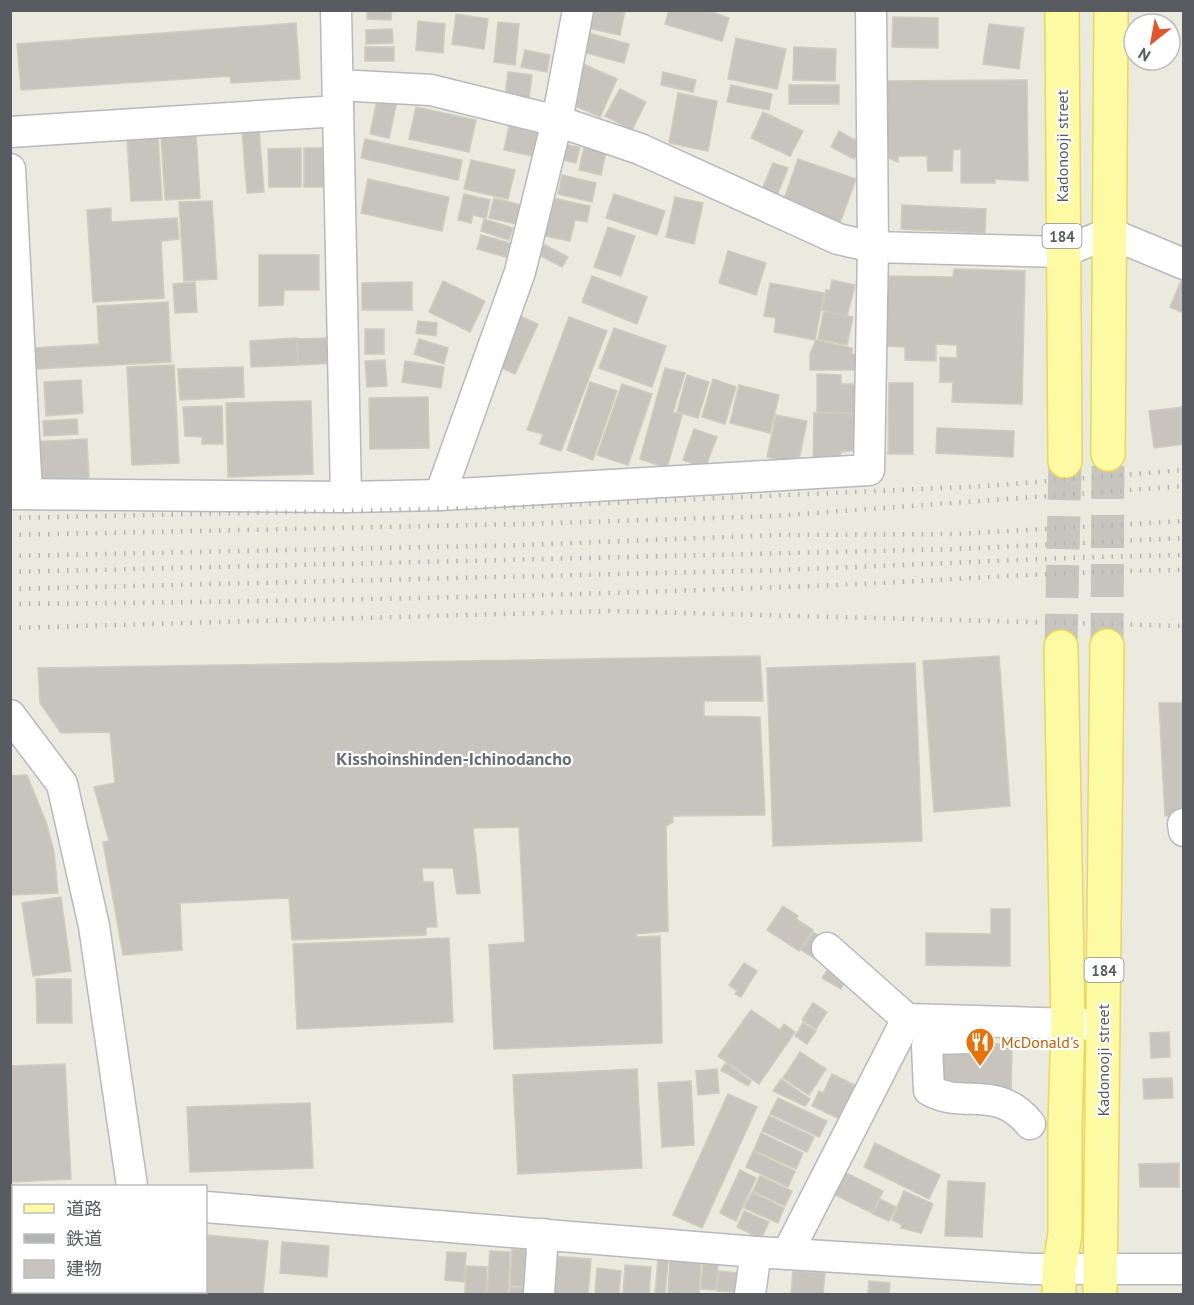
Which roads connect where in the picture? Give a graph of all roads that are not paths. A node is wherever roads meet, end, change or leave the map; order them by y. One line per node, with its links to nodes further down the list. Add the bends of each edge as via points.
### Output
1 (336, 10): 6 (street)
2 (578, 10): 7 (street)
3 (872, 10): 11 (street)
4 (1062, 10): 12 (main road, Kadonooji street / 184)
5 (1111, 10): 10 (main road)
6 (338, 98): 7 (street, via 431,90); 8 (street); 18 (street)
7 (556, 121): 11 (street, via 640,149 838,239); 17 (street, via 520,272)
8 (10, 132)
9 (10, 168): 16 (street)
10 (1109, 233): 12 (street); 13 (street); 14 (main road)
11 (873, 247): 12 (street); 17 (street, via 869,470)
12 (1063, 252): 15 (main road, Kadonooji street / 184)
13 (1184, 264)
14 (1108, 454)
15 (1065, 461)
16 (19, 494): 18 (street)
17 (440, 495): 18 (street)
18 (346, 497)
19 (1107, 646): 26 (main road, Kadonooji street / 184)
20 (1061, 647): 27 (main road, 184)
21 (10, 715): 30 (street, via 62,784 94,926)
22 (1183, 824): 23 (street)
23 (1184, 831)
24 (827, 948): 25 (street)
25 (911, 1019): 27 (street); 28 (street, via 913,1087 921,1100 930,1106 993,1112); 34 (street)
26 (1104, 1025): 27 (street); 37 (main road, Kadonooji street / 184)
27 (1068, 1032): 28 (street, via 1030,1038 930,1039 927,1046 929,1090 940,1097 988,1099 1003,1104 1022,1114); 29 (main road, 184)
28 (1030, 1124): 29 (street)
29 (1065, 1124): 36 (main road, 184, via 1065,1234)
30 (132, 1185)
31 (207, 1207): 32 (street)
32 (543, 1234): 33 (street); 38 (street)
33 (756, 1252): 34 (street); 39 (street)
34 (787, 1254): 36 (street)
35 (1184, 1269): 37 (street)
36 (1059, 1282): 37 (street)
37 (1101, 1282)
38 (539, 1294)
39 (750, 1294)

